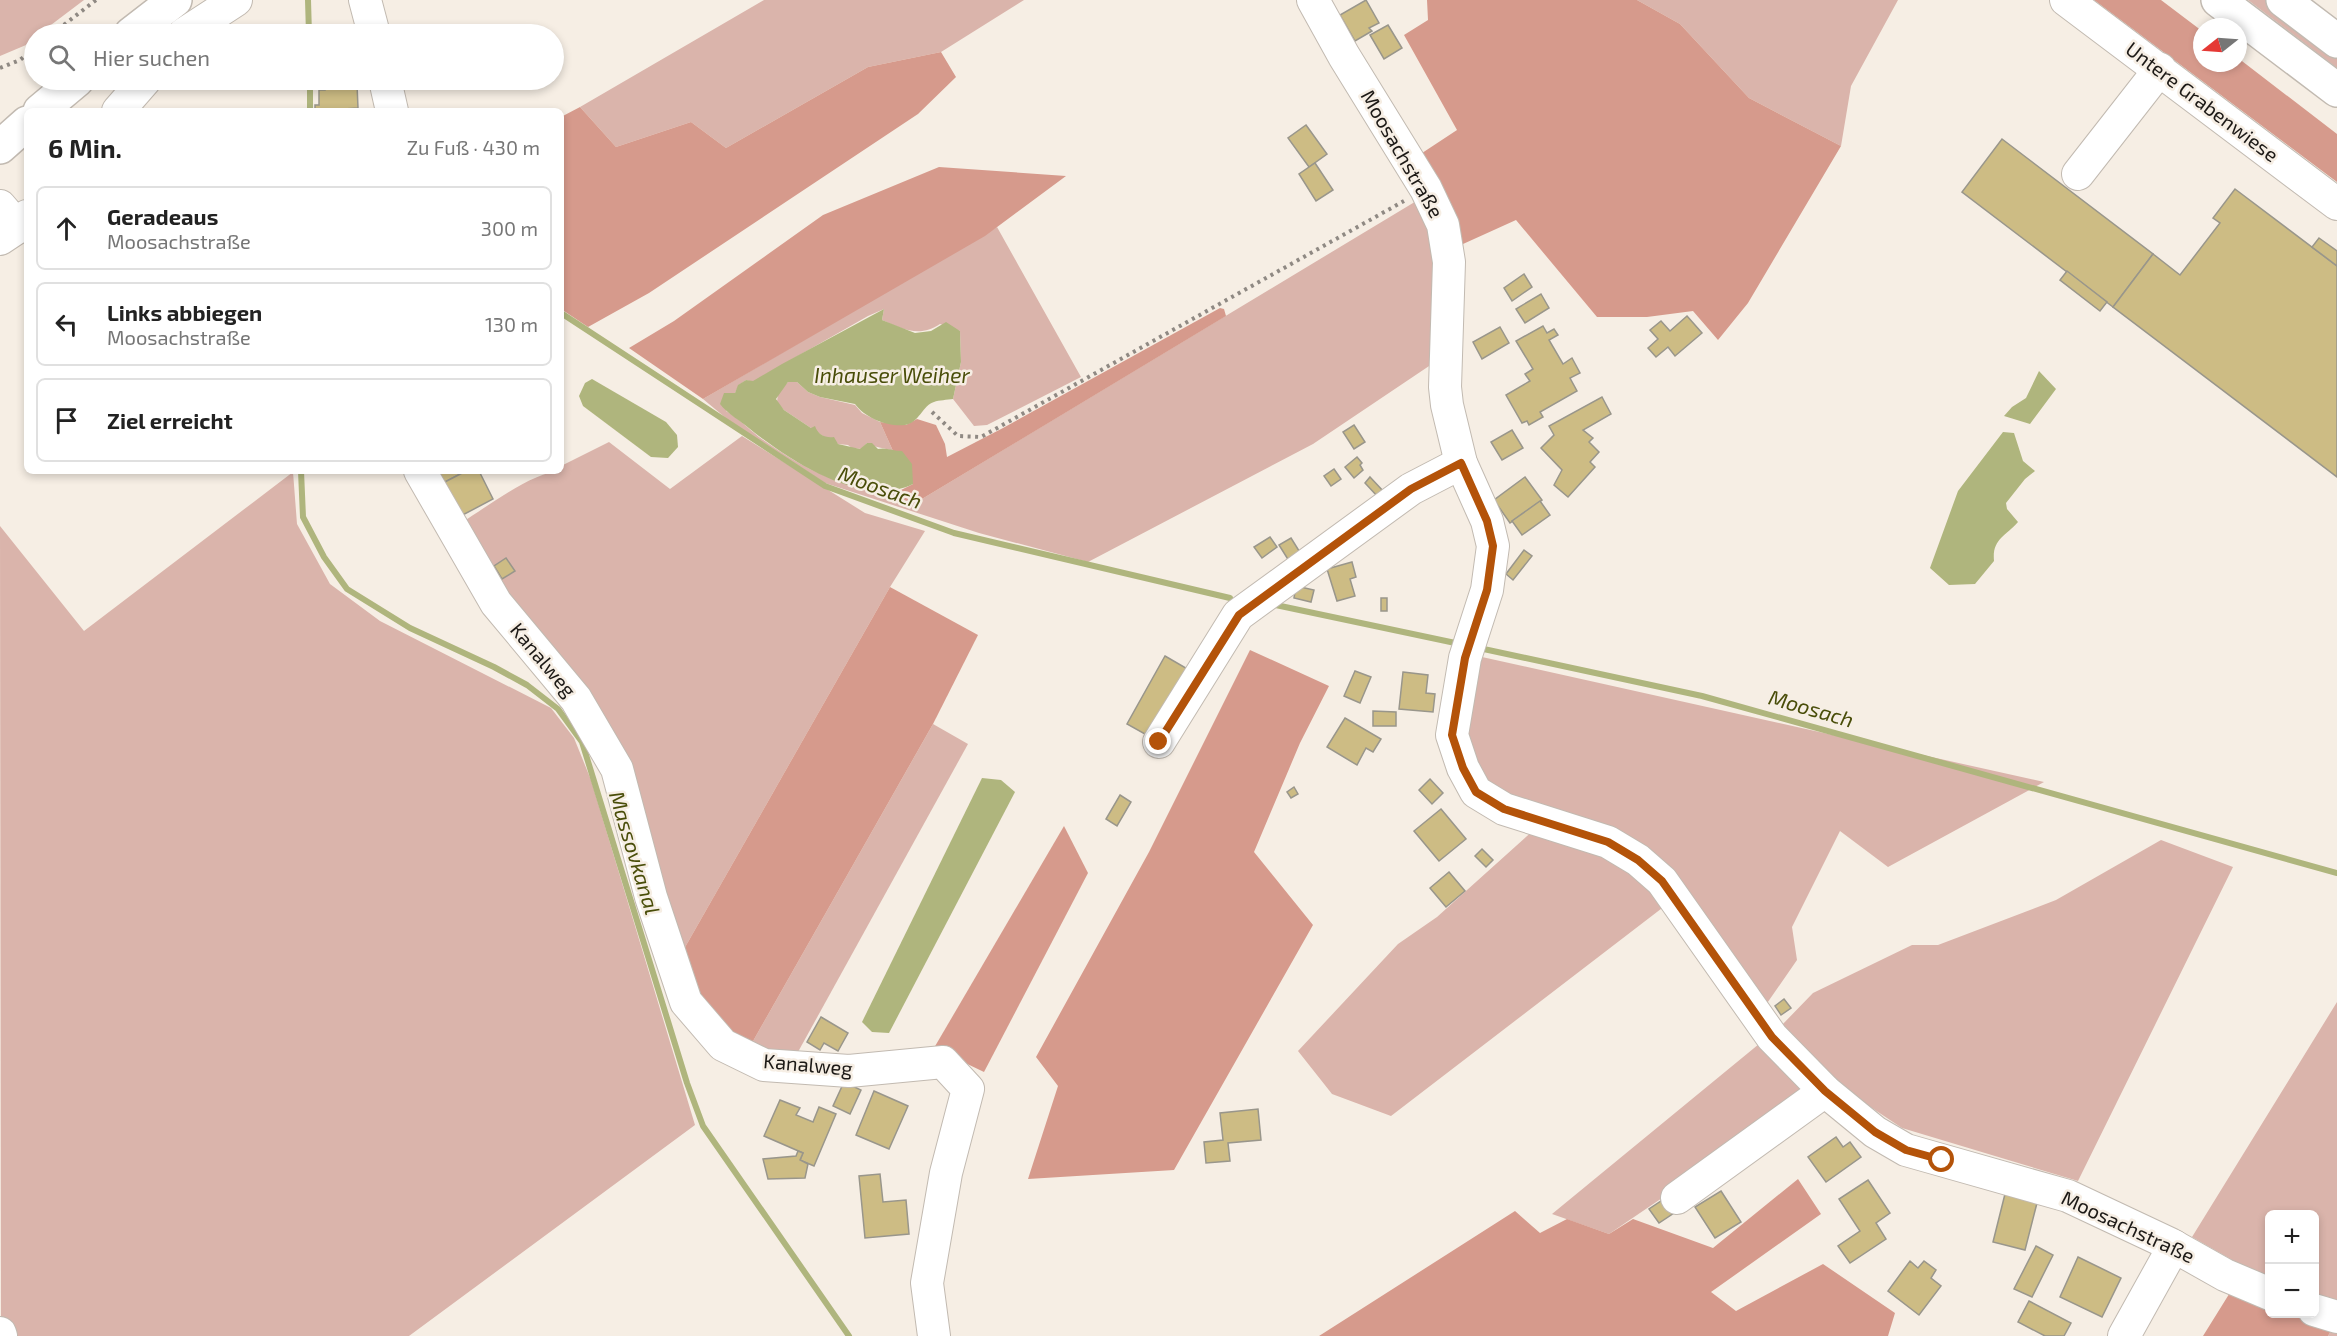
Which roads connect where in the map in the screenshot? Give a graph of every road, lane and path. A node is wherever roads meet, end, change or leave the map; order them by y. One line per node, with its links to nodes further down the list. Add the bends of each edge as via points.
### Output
1 (96, 0): 9 (path)
2 (175, 0): 10 (main road)
3 (236, 0): 11 (street)
4 (365, 0): 12 (street)
5 (1313, 0): 27 (street, Moosachstraße)
6 (2066, 0): 16 (street, Untere Grabenwiese)
7 (2218, 0): 20 (main road)
8 (2283, 0): 13 (main road)
9 (65, 24)
10 (144, 24)
11 (199, 24)
12 (371, 24)
13 (2337, 41)
14 (24, 57): 15 (path)
15 (0, 68)
16 (2160, 69): 26 (street); 28 (street, Untere Grabenwiese)
17 (65, 90): 21 (main road)
18 (136, 90): 22 (street)
19 (387, 90): 23 (street)
20 (2337, 90)
21 (44, 108)
22 (121, 108)
23 (391, 108)
24 (24, 126): 25 (main road)
25 (0, 147)
26 (2078, 174)
27 (1426, 189): 29 (path, via 981,437 958,436); 30 (street, Moosachstraße, via 1443,225 1449,262 1445,387)
28 (2337, 204)
29 (932, 412)
30 (1461, 463): 32 (street, via 1411,489 1239,615); 33 (street, Moosachstraße, via 1487,521 1493,546 1487,590 1465,658 1452,735 1476,792 1504,809 1608,842 1638,860 1662,881 1772,1037)
31 (422, 474): 39 (street, Kanalweg, via 496,603 576,699 617,769 651,897 686,1002 723,1045 764,1065 849,1071 944,1062 968,1089 946,1173 927,1283)
32 (1159, 742)
33 (1825, 1091): 34 (street); 35 (street, Moosachstraße, via 1875,1132 1906,1150 2068,1196)
34 (1677, 1198)
35 (2174, 1246): 36 (street, Moosachstraße); 40 (street)
36 (2265, 1292)
37 (2319, 1312): 38 (street)
38 (2337, 1317)
39 (934, 1336)
40 (2124, 1336)

